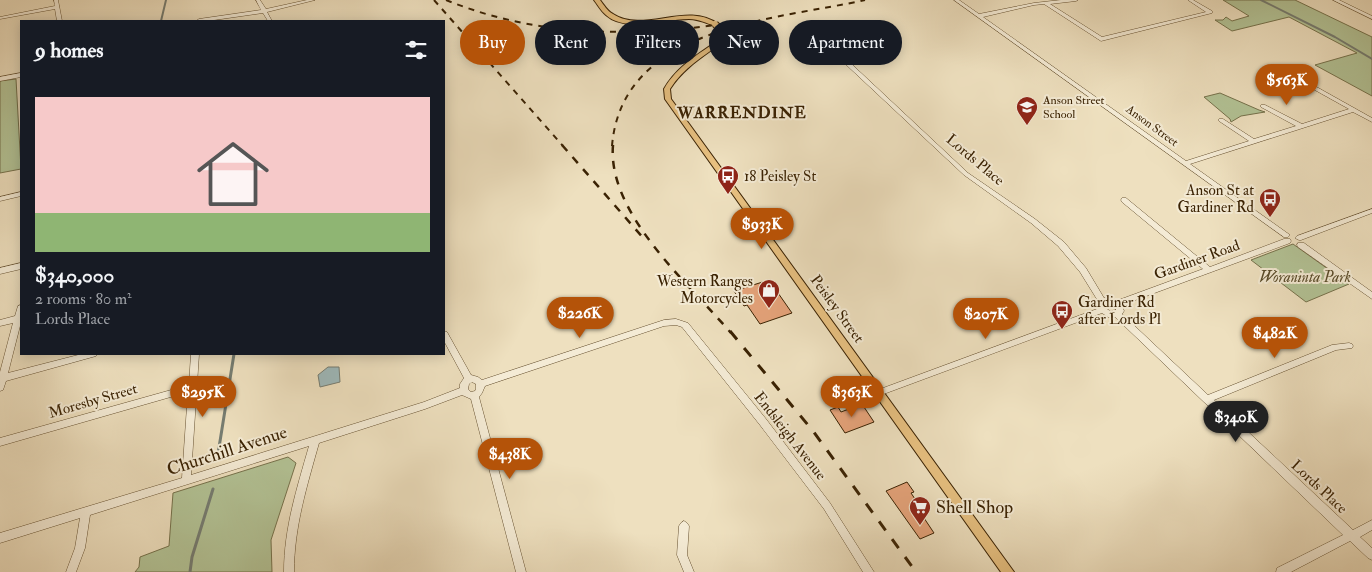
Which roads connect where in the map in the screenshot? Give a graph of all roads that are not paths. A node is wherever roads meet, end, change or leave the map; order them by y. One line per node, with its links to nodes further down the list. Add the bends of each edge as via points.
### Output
1 (56, 0): 10 (street)
2 (258, 0): 11 (street)
3 (312, 0): 11 (street)
4 (597, 0): 20 (main road, Peisley Street, bridge, via 607,13 619,19)
5 (956, 0): 13 (street, Anson Street)
6 (1076, 0): 9 (street)
7 (1190, 0): 12 (street)
8 (1335, 0): 15 (street)
9 (1045, 3): 12 (street, via 1101,40); 13 (street)
10 (57, 7): 16 (street); 17 (street)
11 (264, 11): 18 (street); 19 (street)
12 (1210, 12): 14 (street)
13 (979, 16): 32 (street, Anson Street)
14 (1216, 16)
15 (1371, 17)
16 (0, 18)
17 (60, 20)
18 (206, 20)
19 (269, 20)
20 (709, 21)
21 (709, 49): 58 (main road, Peisley Street, via 673,79 667,95)
22 (850, 65): 43 (street, Lords Place, via 966,174 1062,244)
23 (1288, 73): 27 (street)
24 (20, 75): 25 (street)
25 (0, 79)
26 (1264, 106): 30 (street)
27 (1353, 110): 29 (street); 30 (street)
28 (1221, 120): 31 (street)
29 (1372, 120)
30 (1301, 126): 31 (street)
31 (1253, 141): 32 (street)
32 (1185, 163): 37 (street, Anson Street)
33 (20, 194): 34 (street)
34 (0, 199)
35 (1124, 200): 40 (street)
36 (1372, 211): 38 (street)
37 (1287, 238): 38 (street, Anson Street); 40 (street, Gardiner Road)
38 (1300, 241): 42 (street)
39 (20, 266): 41 (street)
40 (1210, 270): 44 (street, Gardiner Road)
41 (0, 271)
42 (1372, 296)
43 (1102, 301): 44 (street, via 1108,300); 45 (street, via 1099,306)
44 (1117, 309): 45 (street, via 1111,314); 60 (street, Lords Place)
45 (1102, 310): 58 (street)
46 (20, 318): 47 (street); 52 (street)
47 (0, 323)
48 (445, 336): 53 (street)
49 (1349, 346): 60 (street, via 1335,347)
50 (89, 355): 52 (street)
51 (195, 355): 55 (street)
52 (1, 378): 56 (street)
53 (469, 380): 54 (street); 57 (street)
54 (481, 384): 59 (street); 74 (street, Endsleigh Avenue, via 664,323 681,323 769,430 826,506)
55 (193, 387): 62 (street, Moresby Street); 63 (street)
56 (0, 388)
57 (462, 391): 59 (street); 61 (street, Churchill Avenue)
58 (878, 393): 75 (main road, Peisley Street)
59 (474, 394): 72 (street)
60 (1207, 399): 67 (street, Lords Place)
61 (316, 440): 63 (street, Churchill Avenue); 71 (street, via 293,526)
62 (0, 442)
63 (186, 482): 64 (street, Churchill Avenue)
64 (86, 512): 68 (street, Churchill Avenue); 70 (street, via 80,548)
65 (1372, 525): 67 (street)
66 (684, 526): 73 (street, via 682,555)
67 (1350, 535): 69 (street, Lords Place); 76 (street)
68 (0, 538)
69 (1372, 555)
70 (71, 572)
71 (289, 572)
72 (521, 572)
73 (689, 572)
74 (869, 572)
75 (1008, 572)
76 (1281, 572)

